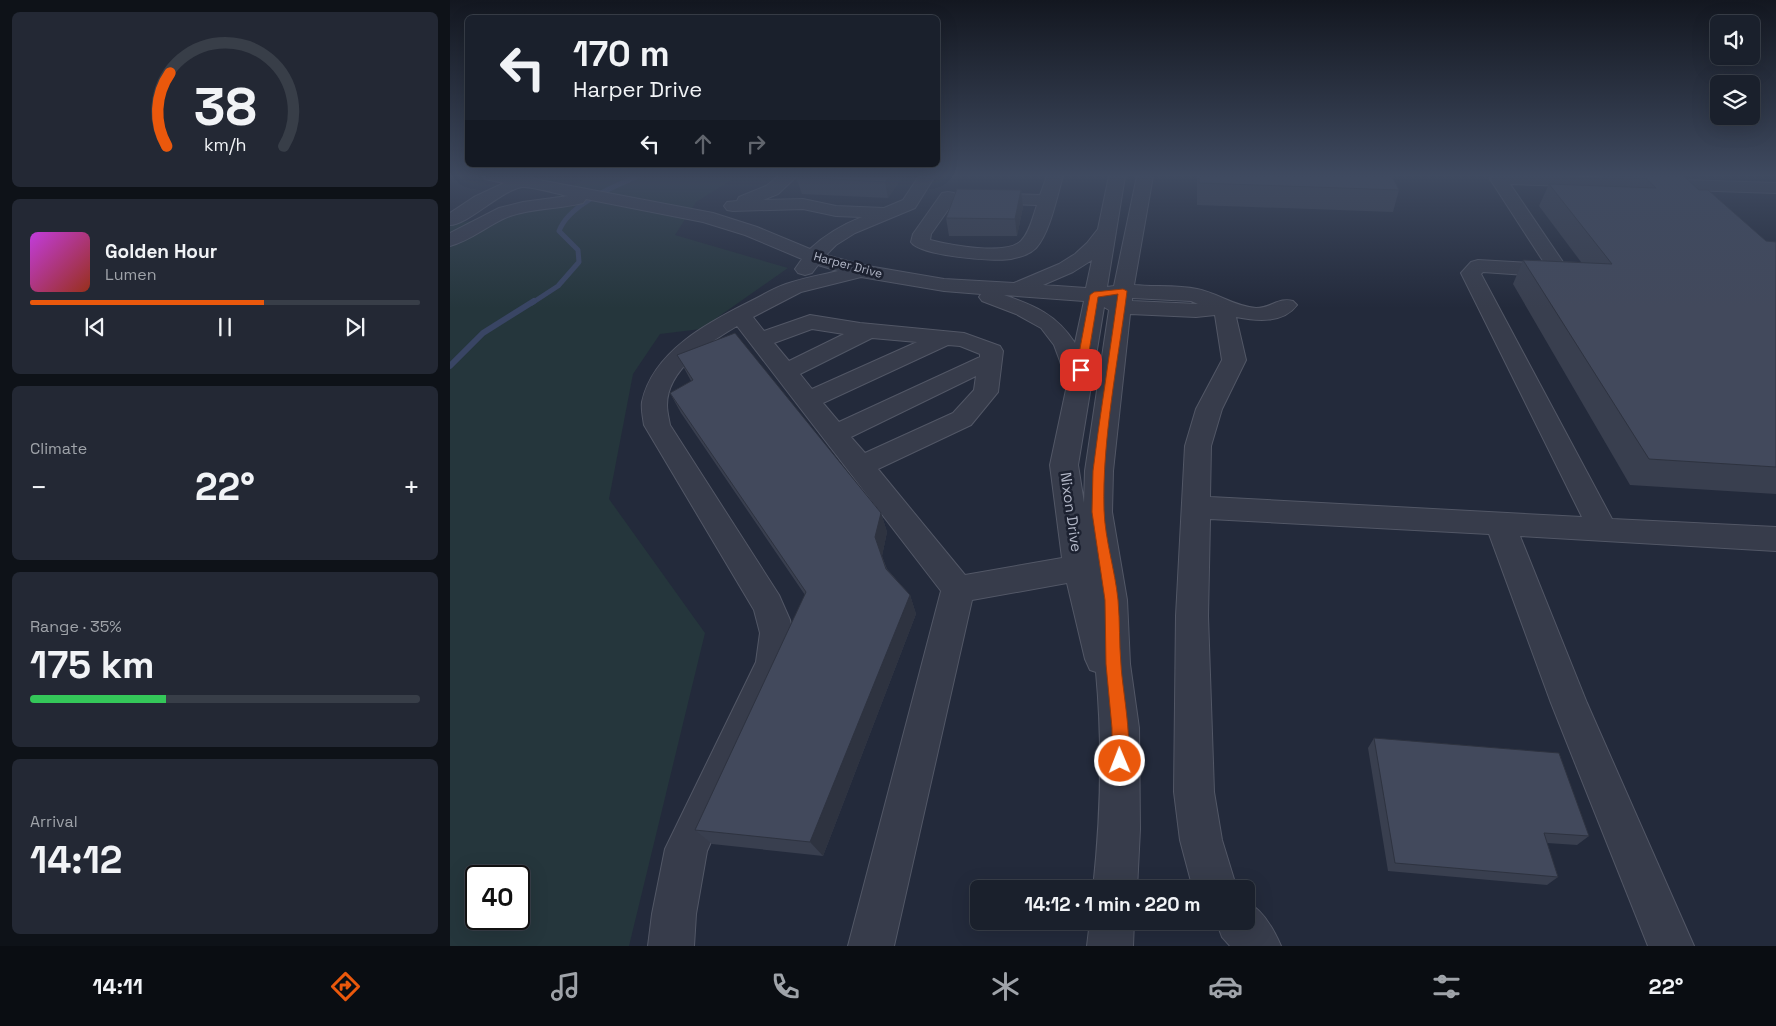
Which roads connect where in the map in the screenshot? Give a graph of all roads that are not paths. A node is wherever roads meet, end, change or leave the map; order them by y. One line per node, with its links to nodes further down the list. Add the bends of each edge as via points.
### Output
1 (485, 220): 10 (street)
2 (716, 220): 11 (street, Harper Drive)
3 (870, 220): 11 (street, via 829,241)
4 (932, 220): 5 (street, via 920,242 926,246 994,255 1020,250 1030,244)
5 (1039, 220)
6 (1109, 220): 9 (street, Nixon Drive)
7 (1133, 220): 16 (street, Nixon Drive)
8 (1525, 220): 31 (street, via 1556,268 1554,271 1478,266 1471,273)
9 (1107, 230): 15 (street, via 1090,252 1076,262 1058,273); 16 (street, Nixon Drive)
10 (450, 240)
11 (813, 256): 12 (street, Harper Drive); 14 (street)
12 (860, 271): 13 (street, Harper Drive); 14 (street)
13 (959, 286): 15 (street, Harper Drive); 25 (street, via 1043,319 1059,333 1072,357)
14 (793, 288): 19 (street)
15 (1010, 290): 16 (street, Harper Drive)
16 (1112, 298): 18 (street, Harper Drive, via 1196,310); 25 (street, Nixon Drive); 35 (street, Nixon Drive, via 1098,512 1111,600)
17 (1286, 305): 18 (street, Harper Drive, via 1272,313 1256,314)
18 (1224, 308): 29 (street, via 1234,360 1208,409 1198,446)
19 (740, 314): 22 (street); 40 (street, via 687,349 663,380 654,404 657,426 768,605 778,637 773,663 686,849)
20 (868, 331): 21 (street); 22 (street, via 810,322); 24 (street)
21 (945, 338): 23 (street, via 964,340 992,351); 26 (street)
22 (760, 340): 24 (street)
23 (991, 360): 27 (street); 28 (street, via 986,392 962,419)
24 (786, 372): 26 (street)
25 (1077, 389): 33 (street, Nixon Drive, via 1064,465)
26 (808, 400): 27 (street)
27 (835, 434): 28 (street)
28 (861, 466): 34 (street)
29 (1195, 507): 30 (street); 37 (street, via 1192,616 1194,792 1201,840)
30 (1500, 524): 31 (street); 44 (street, via 1569,703)
31 (1603, 530): 32 (street)
32 (1776, 540)
33 (1079, 568): 34 (street); 35 (street, Nixon Drive)
34 (958, 589): 41 (street)
35 (1120, 728): 36 (street, Nixon Drive, via 1120,829)
36 (1116, 880)
37 (1212, 880)
38 (1111, 930): 42 (street)
39 (1245, 930): 43 (street)
40 (671, 946)
41 (871, 946)
42 (1110, 946)
43 (1258, 946)
44 (1671, 946)

